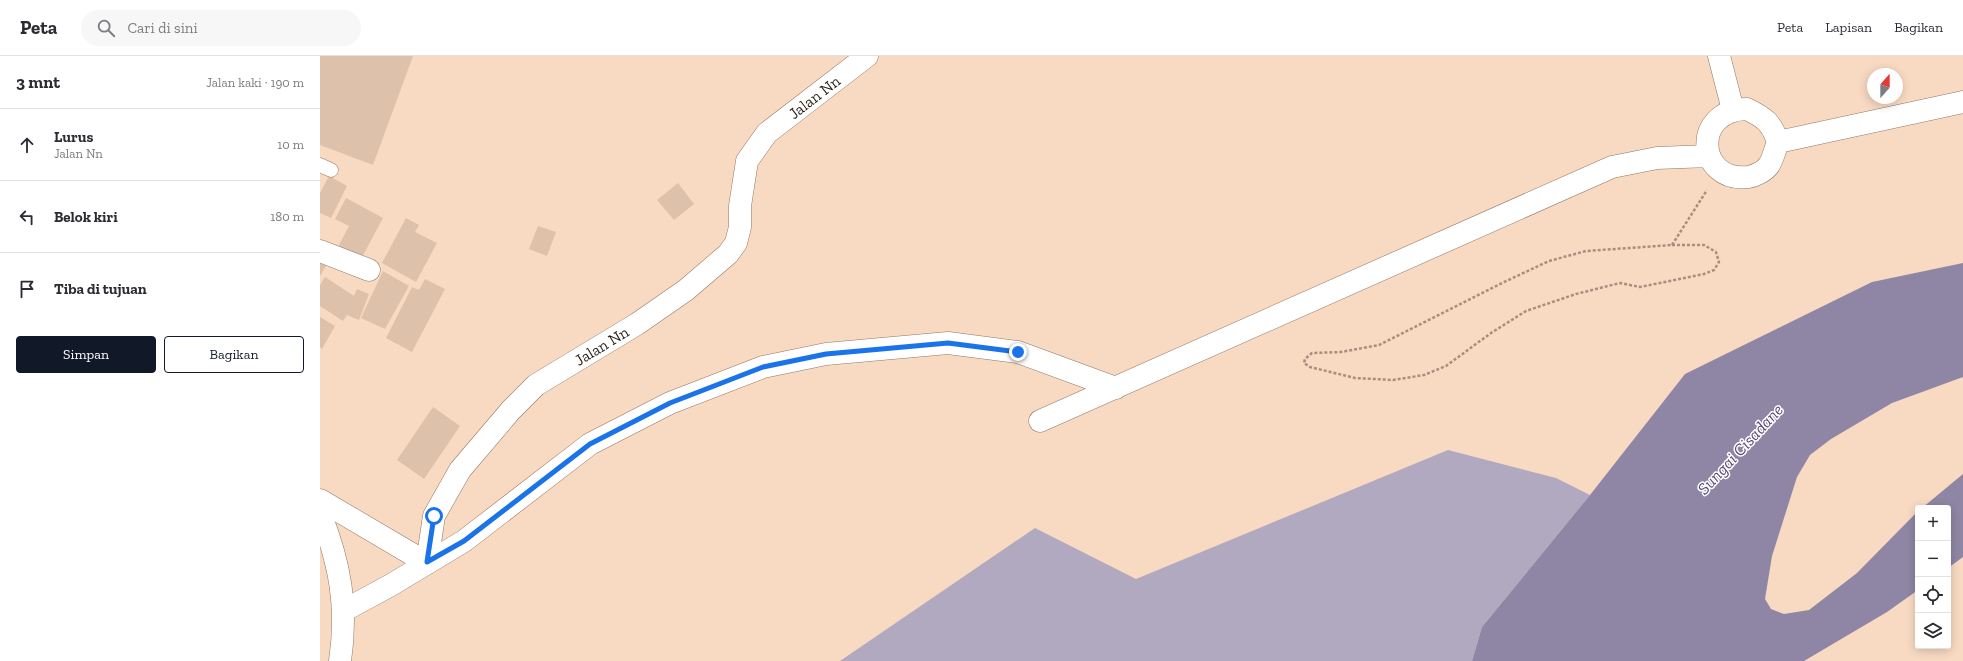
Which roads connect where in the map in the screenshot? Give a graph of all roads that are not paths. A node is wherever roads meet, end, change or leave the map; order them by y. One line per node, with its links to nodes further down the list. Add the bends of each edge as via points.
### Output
1 (867, 56): 13 (street, Jalan Nn, via 767,133 756,147 747,161 740,206 740,227 736,243 728,254 686,290 649,316 536,385 511,410 460,470 434,516)
2 (1719, 56): 4 (street)
3 (1963, 102): 5 (street)
4 (1733, 110): 5 (street, via 1747,110 1763,117 1774,131); 6 (street, via 1714,122 1707,139)
5 (1778, 142): 6 (street, via 1769,166 1754,176 1736,178)
6 (1714, 164): 9 (street, via 1657,158 1612,167)
7 (320, 251): 8 (street)
8 (369, 270)
9 (1116, 388): 10 (street); 13 (street, via 1018,352 948,343 826,354 763,367 670,403 590,444 464,541)
10 (1040, 421)
11 (320, 500): 13 (street)
12 (320, 513): 14 (street, via 340,573)
13 (427, 562): 14 (street)
14 (343, 611): 15 (street, via 344,636)
15 (340, 661)

